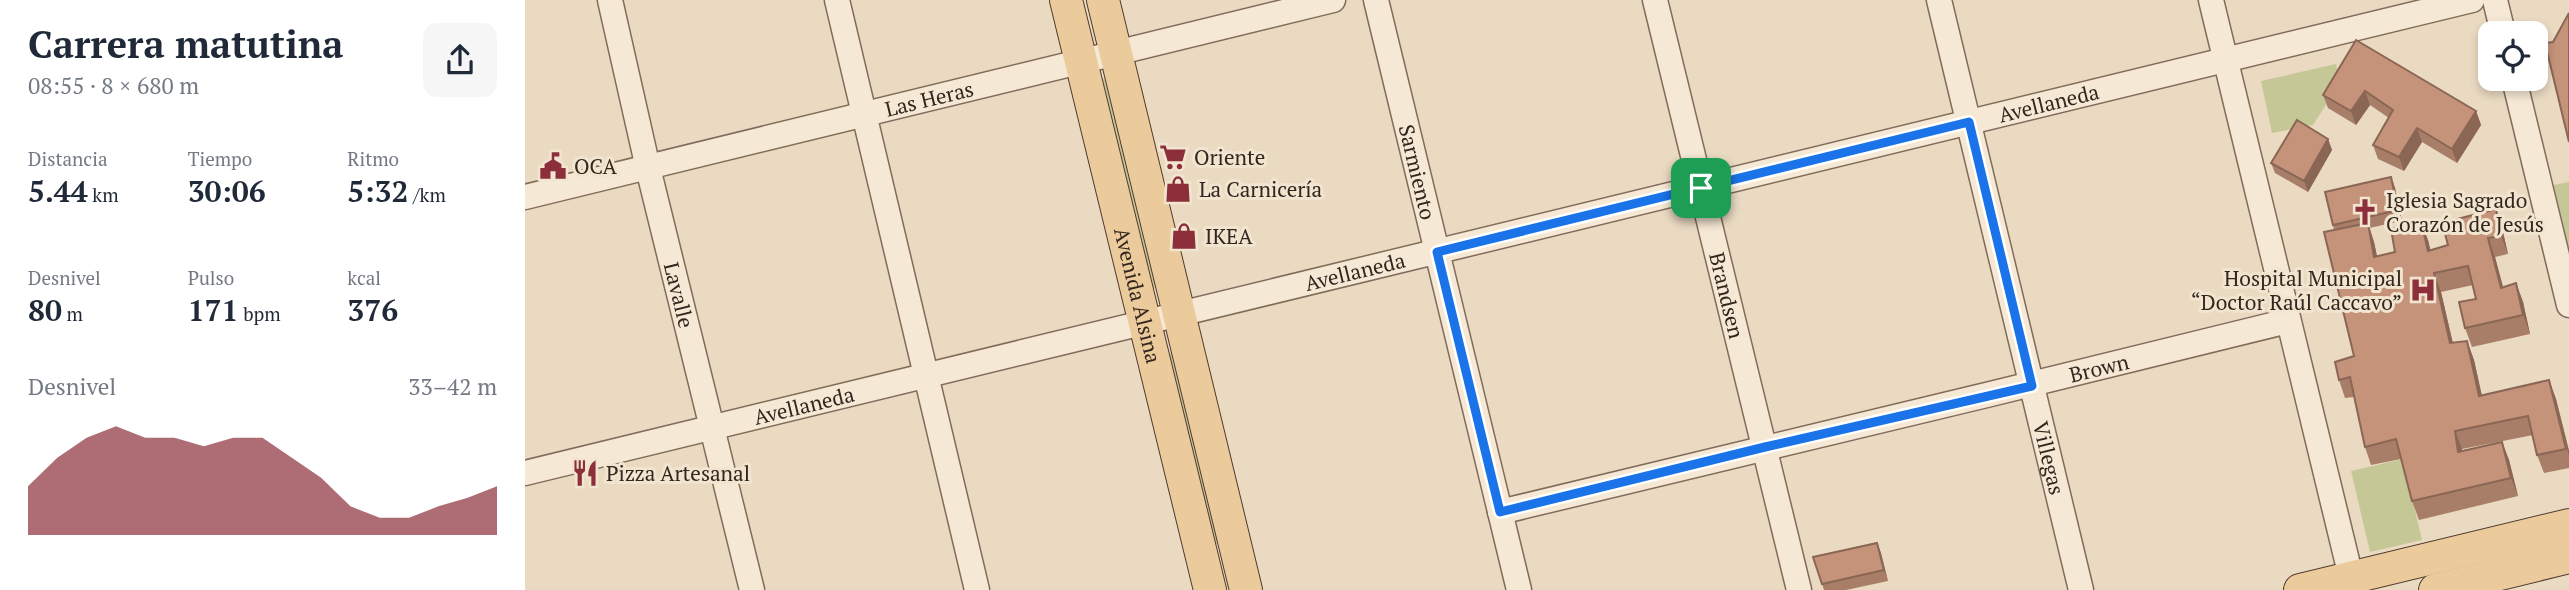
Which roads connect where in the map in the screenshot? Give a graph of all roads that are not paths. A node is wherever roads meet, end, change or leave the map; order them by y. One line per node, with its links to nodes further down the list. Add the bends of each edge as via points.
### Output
1 (610, 0): 19 (street, Lavalle)
2 (837, 0): 17 (street)
3 (1066, 0): 15 (main road, Avenida Alsina)
4 (1103, 0): 13 (main road, Avenida Alsina)
5 (1333, 0): 13 (street, Las Heras)
6 (1376, 0): 22 (street, Sarmiento)
7 (1655, 0): 20 (street, Brandsen)
8 (1939, 0): 18 (street, Villegas)
9 (2211, 0): 14 (street)
10 (2472, 0): 14 (street, Avellaneda)
11 (2494, 0): 12 (street)
12 (2500, 21)
13 (1116, 53): 15 (street, Las Heras); 24 (main road, Avenida Alsina)
14 (2225, 61): 18 (street, Avellaneda); 25 (street)
15 (1081, 62): 17 (street, Las Heras); 26 (main road, Avenida Alsina)
16 (2517, 91): 23 (street)
17 (863, 115): 19 (street, Las Heras); 27 (street)
18 (1969, 122): 20 (street, Avellaneda); 28 (street, Villegas)
19 (648, 168): 21 (street, Las Heras); 29 (street, Lavalle)
20 (1701, 188): 22 (street, Avellaneda); 30 (street, Brandsen)
21 (525, 197)
22 (1437, 252): 24 (street, Avellaneda); 32 (street, Sarmiento)
23 (2569, 305)
24 (1179, 315): 26 (street, Avellaneda); 35 (main road, Avenida Alsina)
25 (2288, 321): 28 (street, Brown); 37 (street)
26 (1146, 324): 27 (street, Avellaneda); 36 (main road, Avenida Alsina)
27 (927, 377): 29 (street, Avellaneda); 39 (street)
28 (2032, 386): 30 (street, Brown); 42 (street, Villegas)
29 (713, 428): 31 (street, Avellaneda); 38 (street, Lavalle)
30 (1765, 447): 32 (street, Brown); 41 (street, Brandsen)
31 (525, 474)
32 (1500, 512): 40 (street, Sarmiento)
33 (2569, 525): 37 (main road)
34 (2569, 557): 44 (main road)
35 (1243, 576): 36 (main road)
36 (1207, 580)
37 (2354, 584): 43 (main road)
38 (752, 590)
39 (977, 590)
40 (1519, 590)
41 (1799, 590)
42 (2081, 590)
43 (2300, 590)
44 (2435, 590)

